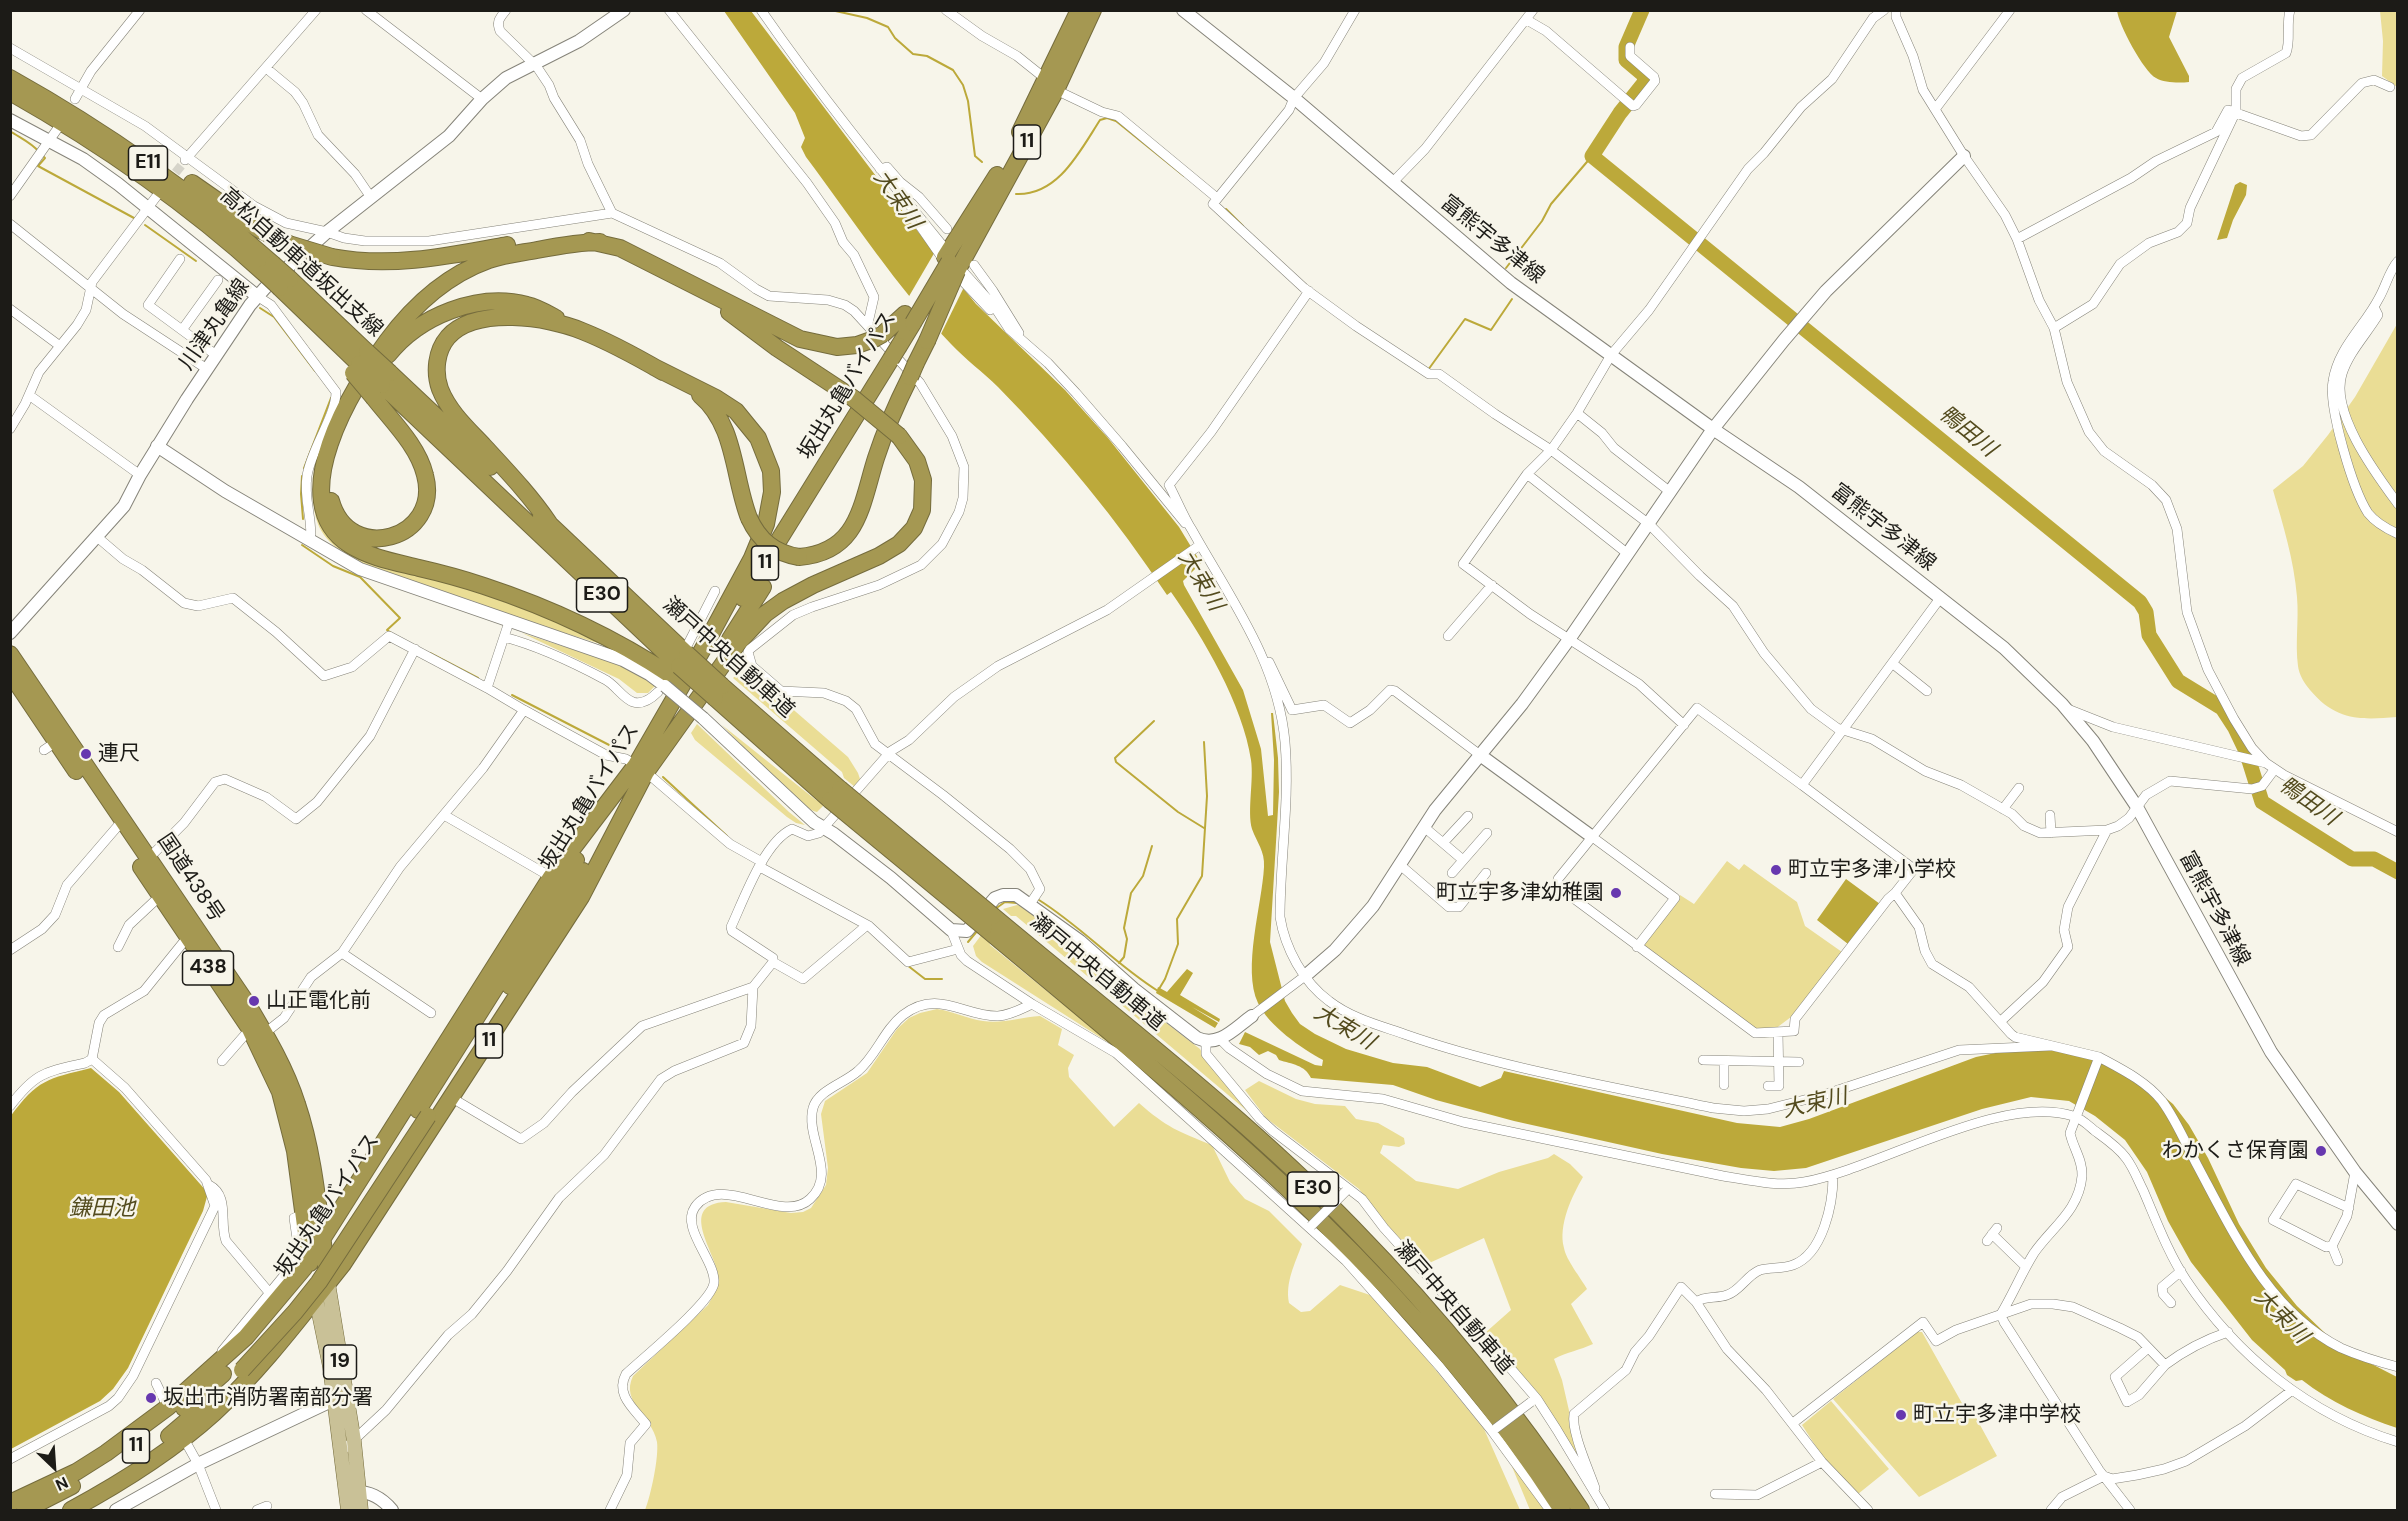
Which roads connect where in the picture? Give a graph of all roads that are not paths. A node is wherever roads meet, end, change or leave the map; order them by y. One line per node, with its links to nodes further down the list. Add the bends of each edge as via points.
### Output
1 (140, 10): 26 (street)
2 (316, 10): 22 (street)
3 (366, 10): 29 (street)
4 (506, 10): 21 (street, via 497,24 500,30)
5 (624, 10): 21 (street, 川津丸亀線, via 579,40)
6 (669, 10): 69 (street, via 835,223 874,297)
7 (761, 10): 38 (street)
8 (946, 10): 24 (street, via 1017,56)
9 (1079, 10): 24 (highway, 11)
10 (1093, 10): 24 (highway, 11)
11 (1356, 10): 28 (street, via 1324,63)
12 (1533, 10): 18 (street)
13 (1884, 10): 73 (street, via 1872,18 1832,79 1748,169 1649,310)
14 (1896, 10): 31 (street, via 1923,90)
15 (2290, 10): 32 (street, via 2286,53 2242,78 2236,89)
16 (2009, 11): 31 (street)
17 (1187, 12): 28 (street, 富熊宇多津線)
18 (1527, 20): 19 (street, via 1546,31 1633,106 1655,81 1630,56); 39 (street, via 1425,149)
19 (1630, 47)
20 (10, 48): 26 (street)
21 (534, 63): 29 (street, 川津丸亀線, via 506,78); 46 (street, via 580,140)
22 (266, 68): 37 (street); 43 (street, via 295,92 318,135)
23 (10, 78): 30 (highway, 高松自動車道坂出支線 / E11)
24 (1051, 85): 44 (street, via 1102,112 1118,116); 53 (highway, 11); 53 (highway, 11, via 997,175)
25 (2390, 87): 32 (street, via 2374,80 2362,84 2311,135 2301,136)
26 (80, 89): 30 (street); 37 (street, via 145,126)
27 (10, 92): 55 (highway, 高松自動車道坂出支線 / E11, via 140,172)
28 (1294, 98): 39 (street, 富熊宇多津線); 44 (street, via 1289,110)
29 (483, 99): 43 (street, 川津丸亀線, via 449,136)
30 (74, 106): 51 (highway, bridge, via 258,228 289,244 332,257 401,262 532,241); 55 (highway, 高松自動車道坂出支線 / E11, via 188,192)
31 (1936, 108): 36 (street)
32 (2236, 111): 50 (street, via 2228,110 2216,132); 66 (street, via 2190,208 2187,224 2120,264 2093,304)
33 (10, 120): 35 (street)
34 (58, 128): 35 (street)
35 (51, 141): 42 (street); 45 (street, via 83,159)
36 (1964, 156): 50 (street); 82 (street, via 1826,291)
37 (186, 159): 49 (street, via 271,216)
38 (880, 169): 41 (street); 48 (street, via 887,167)
39 (1392, 183): 73 (street, 富熊宇多津線, via 1511,283)
40 (159, 193): 45 (street)
41 (900, 194): 53 (street); 65 (street, via 934,249 970,291)
42 (10, 196)
43 (370, 196): 49 (street, 川津丸亀線)
44 (1216, 198): 60 (street, via 1213,204)
45 (147, 206): 59 (street); 61 (street)
46 (612, 213): 49 (street, via 429,241 365,241); 69 (street, via 720,263 770,296 845,305)
47 (10, 224): 59 (street)
48 (947, 229)
49 (327, 232): 61 (street, 川津丸亀線)
50 (2017, 239): 66 (street, via 2039,300)
51 (600, 242): 58 (highway); 109 (highway, via 568,244 491,260 457,275 425,299 380,349 350,400 324,465 322,508 335,532 359,550 482,585 554,612)
52 (180, 259): 67 (street, via 171,279 148,305)
53 (955, 261): 64 (highway, bridge); 64 (highway, via 920,296); 65 (street); 70 (street, via 993,291)
54 (2397, 261): 62 (street)
55 (268, 268): 57 (highway, 高松自動車道坂出支線, bridge)
56 (218, 280): 67 (street)
57 (285, 283): 75 (highway, 高松自動車道坂出支線); 75 (highway, 高松自動車道坂出支線, via 304,310)
58 (693, 284): 69 (highway, via 811,342 847,346); 121 (highway, bridge, via 760,336 853,398 898,436 917,461 923,480 922,510 914,528 889,550 802,590 765,614)
59 (91, 288): 71 (street, via 86,310); 77 (street, via 146,331)
60 (1309, 291): 84 (street, via 1413,365 1429,374 1439,374); 91 (street, via 1211,432 1169,485)
61 (257, 296): 72 (street, 川津丸亀線); 94 (street, via 271,305 336,392 307,474)
62 (2374, 307): 88 (street, via 2378,315 2356,345 2340,383 2349,425 2366,459); 92 (street, via 2343,351 2331,394 2357,489 2369,514)
63 (10, 309): 71 (street)
64 (916, 328): 69 (highway); 74 (highway); 74 (highway, 坂出丸亀バイパス / 11)
65 (1010, 328): 70 (street)
66 (2054, 328): 120 (street, via 2067,382 2089,432 2104,451 2152,485 2166,500 2177,529 2187,612 2208,670 2234,719)
67 (182, 330): 72 (street)
68 (581, 331): 76 (highway); 78 (highway, via 529,305 494,302 446,313 395,346 377,370 342,435 330,481 330,500 337,516 350,530 376,539 394,537 416,521 424,507 427,487 423,466); 89 (highway, via 533,320 477,321 460,327 447,339 437,365 438,383 450,408 532,498)
69 (875, 332): 118 (street, via 920,383 952,436 964,467 959,512 942,544 921,565 879,585 794,615 748,652 752,666 781,691 824,693 851,705 859,712 872,741)
70 (1024, 340): 91 (street, via 1076,393)
71 (60, 346): 79 (street, via 39,372)
72 (216, 355): 77 (street, 川津丸亀線)
73 (1611, 355): 80 (street); 82 (street, 富熊宇多津線)
74 (904, 361): 76 (highway, bridge, via 852,529 831,549 799,557 781,553 765,543 749,518 729,442 717,414 696,392); 121 (highway, 坂出丸亀バイパス / 11)
75 (360, 363): 78 (highway, 高松自動車道坂出支線, bridge)
76 (654, 367): 121 (highway, via 716,398 743,417 764,449 772,492 766,524 753,558)
77 (207, 369): 83 (street, 川津丸亀線)
78 (382, 385): 89 (highway, 高松自動車道坂出支線)
79 (29, 395): 81 (street); 86 (street)
80 (1577, 413): 84 (street); 87 (street)
81 (10, 429)
82 (1713, 429): 87 (street); 99 (street, 富熊宇多津線, via 1799,487)
83 (157, 446): 86 (street, 川津丸亀線); 94 (street)
84 (1551, 450): 85 (street); 90 (street)
85 (1527, 474): 96 (street); 97 (street, via 1463,564)
86 (140, 475): 93 (street, 川津丸亀線, via 123,506)
87 (1669, 491): 90 (street)
88 (2397, 504)
89 (538, 520): 109 (highway, 瀬戸中央自動車道 / E30)
90 (1649, 524): 96 (street); 117 (street, via 1733,606 1764,653 1811,709)
91 (1190, 528): 95 (street)
92 (2397, 534)
93 (96, 536): 101 (street, 川津丸亀線); 105 (street, via 184,603 198,606 233,598 324,676 352,667 389,636)
94 (310, 541): 100 (street, via 360,570)
95 (1199, 546): 107 (street, via 1241,611); 118 (street, via 1107,610 998,666 943,705 909,740)
96 (1628, 554): 104 (street)
97 (1492, 585): 102 (street); 104 (street)
98 (715, 591): 109 (street)
99 (1941, 597): 108 (street); 114 (street, 富熊宇多津線, via 2004,648)
100 (509, 622): 103 (street); 109 (street, via 622,660 649,674)
101 (10, 633)
102 (1448, 636)
103 (504, 637): 109 (street, via 528,643 607,680 631,702 650,700); 111 (street)
104 (1570, 638): 116 (street, via 1639,684); 119 (street)
105 (415, 649): 111 (street); 141 (street, via 370,736 317,802 296,819 266,797 225,779 215,782 184,823)
106 (10, 654): 131 (highway, 国道438号 / 438)
107 (1264, 661): 119 (street, via 1272,666 1292,710 1324,705 1350,723 1370,710 1386,692 1395,691); 160 (street, via 1285,741 1286,819 1280,917 1291,954)
108 (1892, 663): 112 (street); 117 (street)
109 (675, 670): 113 (highway, 瀬戸中央自動車道 / E30, bridge); 113 (highway)
110 (10, 674): 131 (highway, 国道438号 / 438, via 50,746)
111 (487, 688): 115 (street)
112 (1927, 691)
113 (712, 702): 125 (highway, 瀬戸中央自動車道 / E30); 125 (highway, 瀬戸中央自動車道 / E30, via 790,765); 133 (street, via 796,807)
114 (2065, 708): 120 (street, via 2113,727); 126 (street, 富熊宇多津線, via 2093,741)
115 (524, 710): 121 (street, via 606,755 626,759); 128 (street)
116 (1684, 725): 123 (street, via 1697,708); 138 (street)
117 (1842, 730): 123 (street); 127 (street, via 1872,740)
118 (889, 753): 133 (street); 149 (street, via 1030,869 1040,889)
119 (1480, 755): 132 (street); 138 (street)
120 (2266, 763): 122 (street)
121 (641, 769): 143 (street); 146 (highway, 11); 180 (highway, 11, via 581,897); 211 (highway, 坂出丸亀バイパス / 11, via 423,1113 323,1259)
122 (2274, 770): 126 (street, via 2257,787 2170,781 2146,795); 135 (street)
123 (1802, 785): 147 (street, via 1914,869)
124 (2019, 788): 127 (street)
125 (835, 794): 150 (highway, 瀬戸中央自動車道 / E30, bridge)
126 (2137, 807): 134 (street, via 2129,818); 183 (street, 富熊宇多津線, via 2271,1052)
127 (2003, 809): 137 (street, via 2040,834)
128 (444, 815): 146 (street); 158 (street, via 400,867)
129 (2050, 815): 137 (street)
130 (1468, 816): 139 (street)
131 (119, 824): 141 (highway, 国道438号 / 438); 157 (street, via 67,885 55,915 42,929)
132 (1424, 827): 139 (street); 142 (street)
133 (825, 829): 143 (street, via 808,836 792,829 783,833); 152 (street, via 891,878)
134 (2107, 830): 137 (street); 165 (street, via 2068,908 2064,930 2068,947 2043,982)
135 (2397, 832)
136 (1487, 833): 140 (street)
137 (2051, 833)
138 (1591, 836): 155 (street, via 1558,879 1557,886); 155 (street, via 1675,898)
139 (1443, 843): 140 (street)
140 (1463, 860): 144 (street)
141 (144, 861): 148 (highway, 国道438号 / 438); 153 (highway, 国道438号 / 438)
142 (1399, 864): 145 (street, via 1449,907 1459,907); 160 (street, via 1361,921)
143 (761, 865): 151 (street); 159 (street, via 731,927 773,958)
144 (1452, 873)
145 (1486, 873)
146 (551, 877): 189 (highway, 11)
147 (1895, 893): 165 (street, via 1919,927 1932,964 1969,987); 167 (street, via 1794,1018 1794,1031)
148 (160, 896): 153 (highway, 国道438号 / 438); 154 (street, via 129,925)
149 (1030, 904): 152 (street, via 1016,895 1002,895 967,931); 169 (street)
150 (988, 922): 244 (highway, 瀬戸中央自動車道 / E30, via 1244,1146 1340,1239 1461,1373); 245 (highway, 瀬戸中央自動車道 / E30, via 1254,1135 1353,1228 1474,1364)
151 (866, 926): 156 (street, via 908,962); 159 (street, via 803,979)
152 (951, 930): 156 (street)
153 (191, 932): 166 (highway, 国道438号 / 438); 172 (street, via 144,991 104,1015)
154 (118, 947)
155 (1637, 947): 167 (street, via 1755,1033)
156 (958, 949): 162 (street, via 967,961)
157 (10, 950)
158 (342, 953): 163 (street); 166 (street, via 311,977 284,1018)
159 (773, 962): 161 (street)
160 (1304, 978): 164 (street); 170 (street, via 1341,1010 1426,1042 1511,1065 1713,1108 1744,1111 1820,1096 1959,1050)
161 (753, 987): 180 (street, via 642,1026 544,1122 521,1139); 221 (street, via 751,1026 744,1043 661,1079 604,1155 559,1197 472,1314 448,1335 386,1410)
162 (1032, 1004): 191 (street, via 1116,1053); 242 (street, via 998,1016 934,1004 919,1006 903,1015 858,1071 816,1101 813,1124 822,1171 810,1200 789,1208 720,1195 707,1197 694,1209 690,1217 714,1284 703,1303 622,1382 624,1397 646,1424 630,1443 627,1475)
163 (431, 1013)
164 (1252, 1016): 168 (street)
165 (2001, 1021): 170 (street, via 2015,1037)
166 (257, 1031): 174 (street); 187 (highway, 国道438号 / 438, via 297,1104 304,1128)
167 (1778, 1032): 176 (street)
168 (1220, 1039): 169 (street); 184 (street, via 1267,1074 1302,1091 1383,1099 1463,1122 1723,1176 1788,1184)
169 (1206, 1042): 186 (street, via 1206,1054 1260,1119)
170 (2049, 1046): 171 (street)
171 (2099, 1058): 182 (street); 212 (street, via 2133,1076 2162,1101 2231,1228 2262,1276 2294,1314 2341,1348)
172 (92, 1059): 181 (street, via 38,1076); 185 (street, via 125,1088)
173 (1703, 1060): 175 (street)
174 (222, 1061)
175 (1724, 1061): 176 (street); 178 (street)
176 (1778, 1062): 177 (street); 179 (street, via 1779,1086)
177 (1798, 1062)
178 (1724, 1085)
179 (1768, 1086)
180 (452, 1098): 199 (highway, 11)
181 (10, 1106)
182 (2077, 1114): 184 (street, via 2044,1111 2000,1117); 197 (street, via 2070,1133 2082,1174 2079,1193 2071,1210); 198 (street, via 2127,1158)
183 (2355, 1172): 188 (street); 190 (street, 富熊宇多津線)
184 (1833, 1176): 202 (street, via 1833,1194 1824,1228 1803,1260 1782,1268 1760,1270 1729,1295)
185 (208, 1185): 200 (street, via 216,1189 222,1200 226,1241); 224 (street, via 214,1199 212,1214 126,1387 109,1406)
186 (1347, 1190): 191 (street, bridge); 216 (street, via 1362,1198)
187 (313, 1206): 189 (highway, via 331,1213); 193 (highway, 国道438号 / 438); 195 (highway, 国道438号 / 438); 200 (street, via 294,1218 298,1245)
188 (2349, 1208): 194 (street); 194 (street, via 2296,1184 2273,1220)
189 (340, 1211): 193 (highway, 11)
190 (2397, 1224)
191 (1310, 1227): 219 (street, via 1377,1293)
192 (1992, 1234): 197 (street)
193 (323, 1239): 195 (highway, 11); 199 (highway, 国道438号 / 438)
194 (2332, 1246): 196 (street)
195 (309, 1259): 200 (highway); 201 (highway, 国道438号 / 438)
196 (2337, 1261)
197 (2026, 1266): 204 (street)
198 (2181, 1271): 203 (street, via 2162,1287); 207 (street)
199 (328, 1283): 201 (highway, 11); 215 (main road, 19)
200 (273, 1297): 209 (street, via 234,1333); 217 (highway, via 246,1337)
201 (316, 1299): 205 (highway); 206 (main road, 19)
202 (1696, 1302): 218 (street, via 1727,1349); 230 (street, via 1681,1287 1626,1370 1574,1414 1576,1432)
203 (2171, 1303)
204 (2001, 1314): 208 (street, via 2031,1304 2073,1307 2129,1333); 218 (street, via 1936,1341 1923,1322); 227 (street)
205 (292, 1327): 206 (main road, via 309,1320); 220 (highway, via 214,1413)
206 (322, 1327): 215 (main road, 19)
207 (2228, 1332): 210 (street, via 2202,1341); 214 (street)
208 (2148, 1348): 210 (street); 210 (street, via 2115,1377 2127,1402 2139,1395)
209 (215, 1360)
210 (2165, 1365)
211 (238, 1367): 233 (highway, 坂出丸亀バイパス / 11, via 128,1452); 234 (highway, 坂出丸亀バイパス / 11, via 171,1434)
212 (2397, 1367)
213 (156, 1383): 217 (street)
214 (2291, 1390): 222 (street, via 2339,1419); 227 (street, via 2245,1426 2186,1461 2137,1475 2112,1479)
215 (340, 1400): 221 (main road, 19); 223 (main road, 19); 226 (street)
216 (1534, 1401): 219 (street, bridge); 230 (street)
217 (169, 1410): 231 (highway, via 86,1466)
218 (1793, 1423): 225 (street)
219 (1494, 1430): 243 (street)
220 (183, 1436): 226 (street); 235 (highway, via 131,1475)
221 (354, 1441): 223 (street); 228 (main road, 19)
222 (2397, 1442)
223 (340, 1453): 228 (main road, 19)
224 (10, 1459)
225 (1822, 1462): 229 (street, via 1757,1495); 247 (street)
226 (198, 1464): 236 (street); 237 (street)
227 (2104, 1476): 248 (street, via 2062,1497); 249 (street)
228 (353, 1492): 239 (main road, 19); 240 (main road, 19); 241 (street, via 379,1498)
229 (1715, 1494)
230 (1599, 1499): 246 (street)
231 (10, 1503)
232 (267, 1506): 238 (street)
233 (25, 1510)
234 (51, 1510)
235 (71, 1510)
236 (116, 1510)
237 (216, 1510)
238 (256, 1510)
239 (348, 1510)
240 (361, 1510)
241 (392, 1510)
242 (610, 1510)
243 (1550, 1510)
244 (1562, 1510)
245 (1581, 1510)
246 (1605, 1510)
247 (1868, 1510)
248 (2051, 1510)
249 (2130, 1510)

